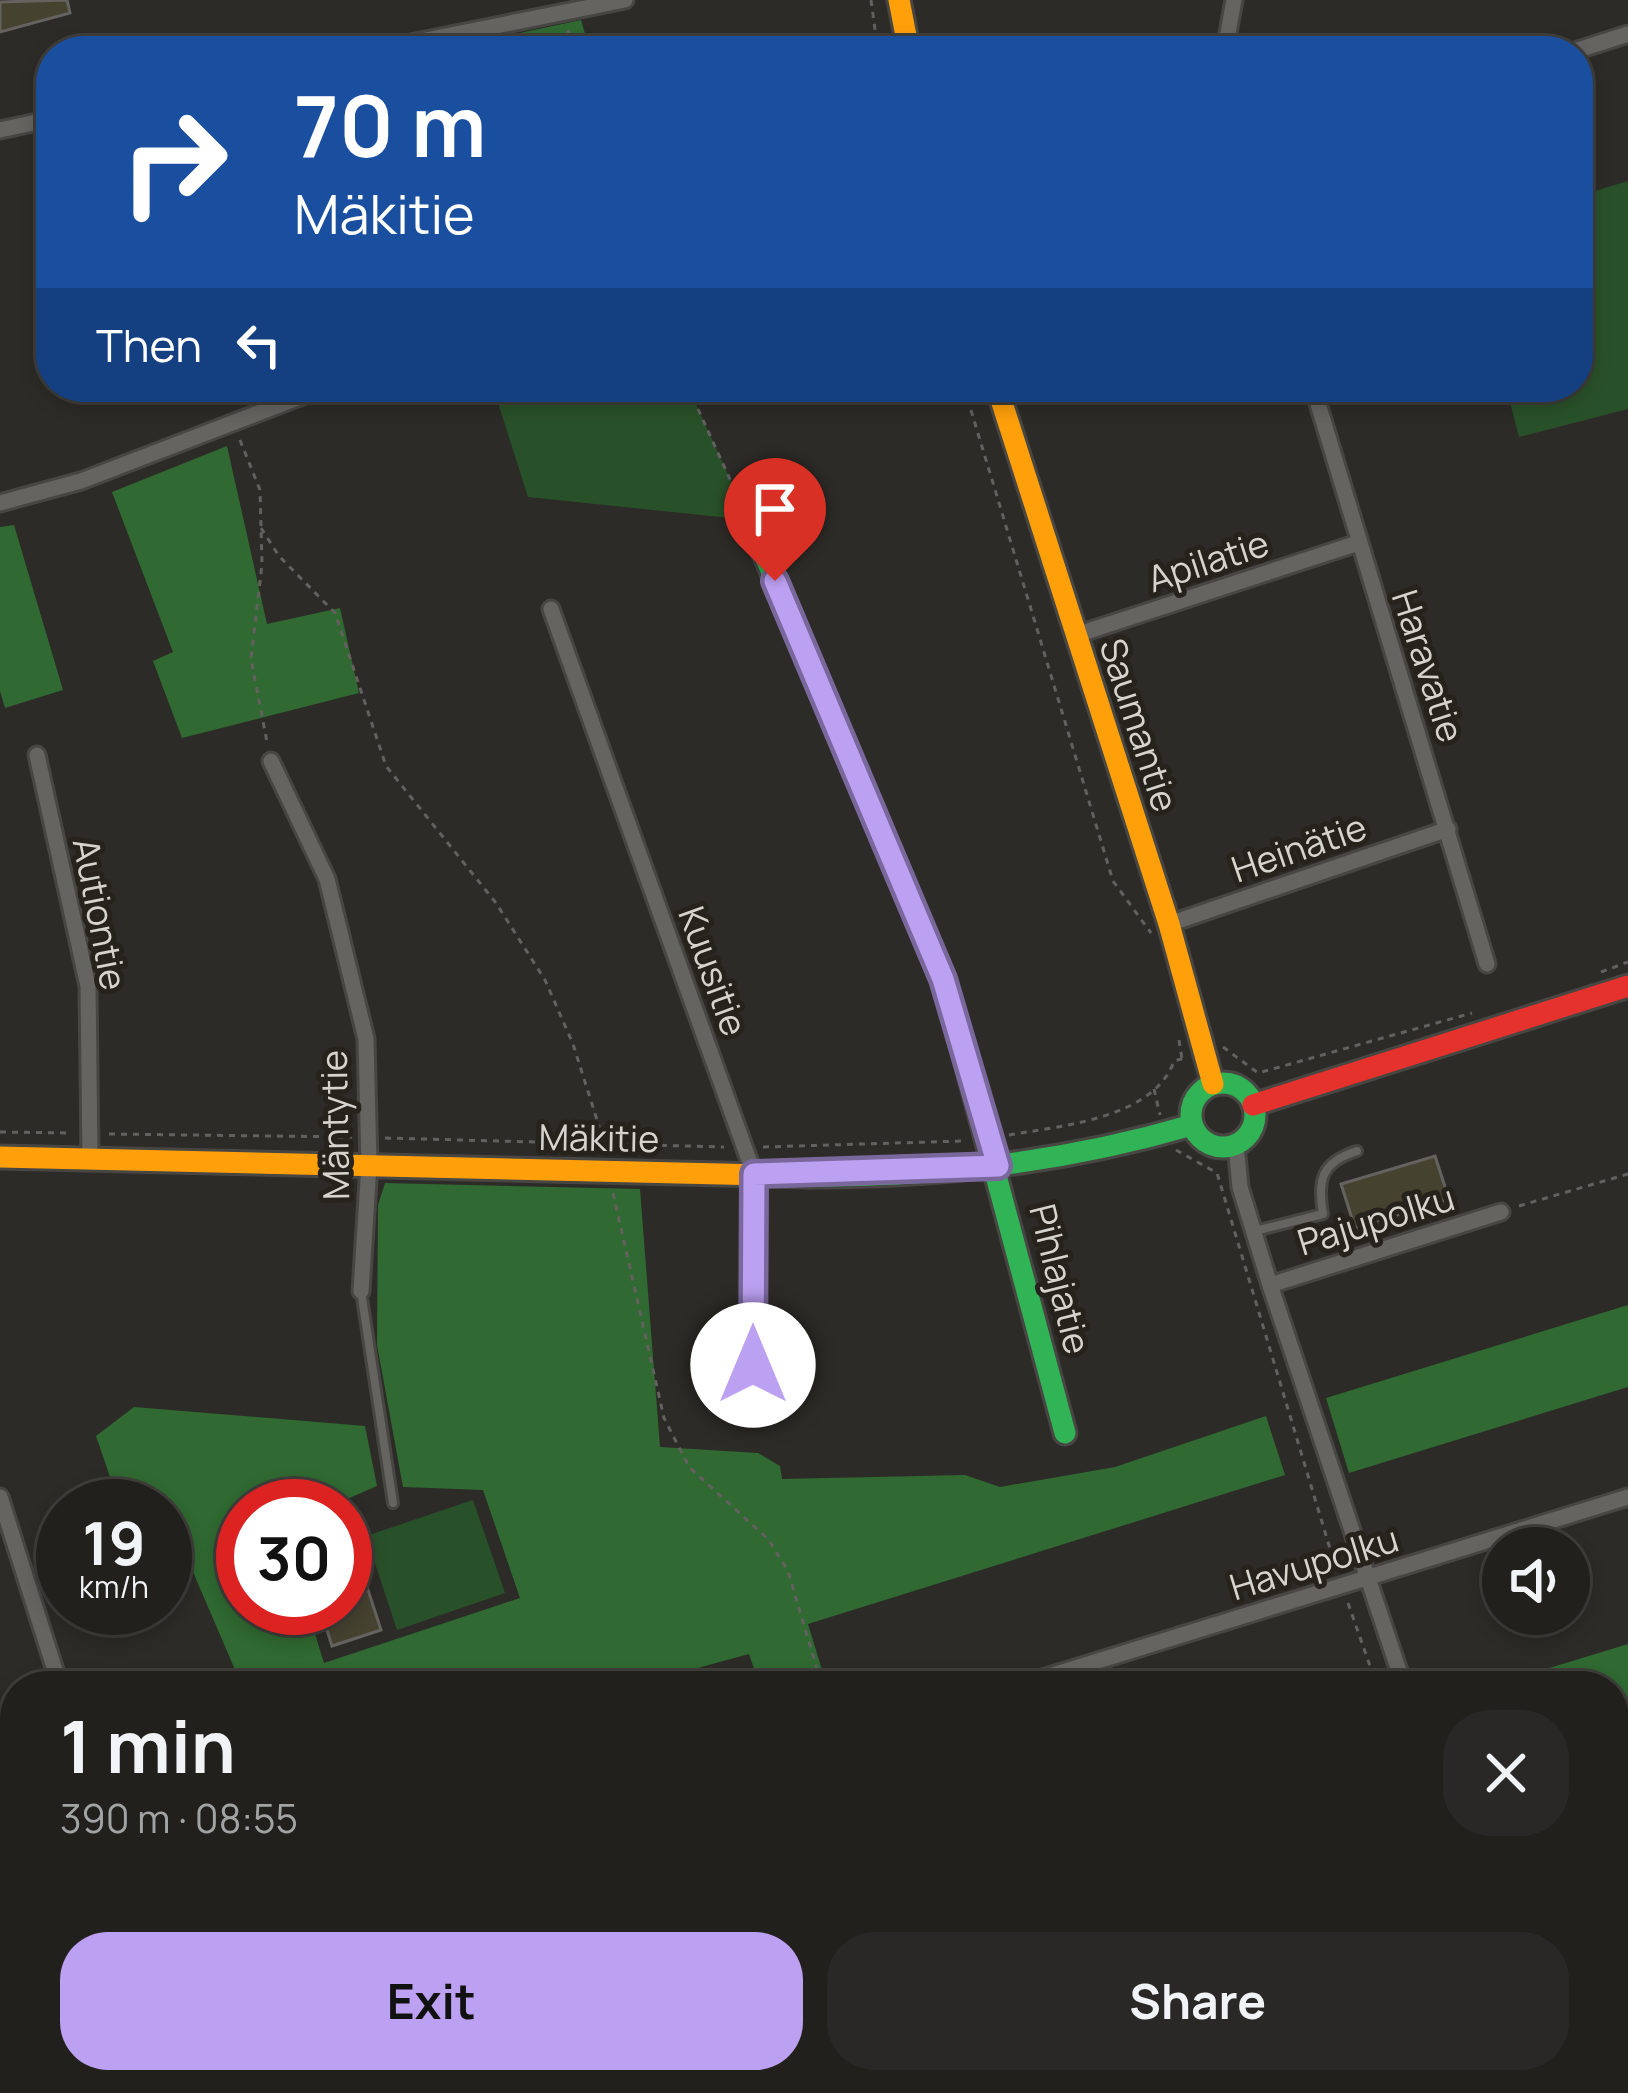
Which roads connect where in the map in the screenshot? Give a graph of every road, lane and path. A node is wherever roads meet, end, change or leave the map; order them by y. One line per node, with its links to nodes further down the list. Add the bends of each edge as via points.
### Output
1 (625, 0): 6 (street)
2 (871, 0): 7 (path)
3 (899, 0): 8 (street)
4 (1234, 0): 9 (street)
5 (1628, 34): 10 (street)
6 (446, 36)
7 (876, 36)
8 (906, 36)
9 (1227, 36)
10 (1593, 45)
11 (36, 122): 12 (street)
12 (0, 130)
13 (289, 402): 18 (street)
14 (695, 402): 21 (path)
15 (969, 402): 28 (path, via 1113,881)
16 (1003, 402): 24 (street, Saumantie)
17 (1317, 402): 22 (street, Haravatie)
18 (234, 424): 19 (street); 20 (path, via 260,490)
19 (0, 503)
20 (261, 528): 26 (path, via 251,659); 46 (path, via 335,614 386,766 496,903 545,980)
21 (757, 537): 45 (street, Pihlajatie, via 943,979)
22 (1358, 544): 24 (street, Apilatie); 27 (street, Haravatie)
23 (551, 609): 48 (street, Kuusitie)
24 (1076, 635): 28 (street, Saumantie)
25 (37, 754): 42 (street, Autiontie, via 88,986)
26 (271, 761): 44 (street, Mäntytie, via 327,879 366,1039)
27 (1448, 829): 28 (street, Heinätie); 30 (street, Haravatie)
28 (1160, 929): 35 (street, Saumantie)
29 (1628, 962): 31 (path)
30 (1487, 964)
31 (1598, 973)
32 (1628, 986): 39 (street)
33 (1478, 1011): 35 (path, via 1258,1073 1223,1047)
34 (1179, 1039): 36 (path)
35 (1206, 1050): 36 (path); 37 (street, Saumantie)
36 (1181, 1059): 38 (path)
37 (1213, 1084): 39 (street, via 1238,1086); 40 (street, via 1194,1100)
38 (1154, 1088): 43 (path); 45 (path, via 1077,1123)
39 (1253, 1105): 47 (street, via 1253,1127)
40 (1192, 1125): 43 (street, Mäkitie); 47 (street, via 1208,1144)
41 (0, 1132): 42 (path)
42 (89, 1134): 44 (path); 51 (street, Autiontie)
43 (1165, 1135): 53 (street, Mäkitie); 67 (path, via 1173,1149 1217,1173)
44 (369, 1138): 46 (path); 52 (street, Mäntytie)
45 (989, 1138): 48 (path); 53 (street, Pihlajatie)
46 (604, 1144): 48 (path); 54 (path)
47 (1236, 1145): 58 (street)
48 (745, 1147): 55 (street, Kuusitie)
49 (1357, 1150): 58 (lane, via 1323,1172 1323,1214)
50 (0, 1157): 51 (street, Mäkitie)
51 (90, 1158): 52 (street, Mäkitie)
52 (369, 1165): 54 (street, Mäkitie); 60 (street, Mäntytie)
53 (998, 1166): 55 (street, Mäkitie); 62 (street, Pihlajatie)
54 (608, 1171): 55 (street, Mäkitie); 69 (path, via 664,1418 689,1467 769,1540 788,1571)
55 (754, 1174): 61 (street, Kuusitie)
56 (1628, 1174): 57 (path)
57 (1501, 1212): 59 (street, Pajupolku)
58 (1253, 1231): 59 (street)
59 (1270, 1285): 66 (street)
60 (361, 1291): 65 (lane, Mäntytie)
61 (753, 1365)
62 (1065, 1433)
63 (0, 1497): 68 (street)
64 (1628, 1497): 66 (street, Havupolku)
65 (393, 1503)
66 (1370, 1579): 67 (street, Havupolku); 72 (street)
67 (1341, 1586): 70 (street, Havupolku); 71 (path)
68 (55, 1671)
69 (818, 1671)
70 (1066, 1671)
71 (1372, 1671)
72 (1399, 1671)

